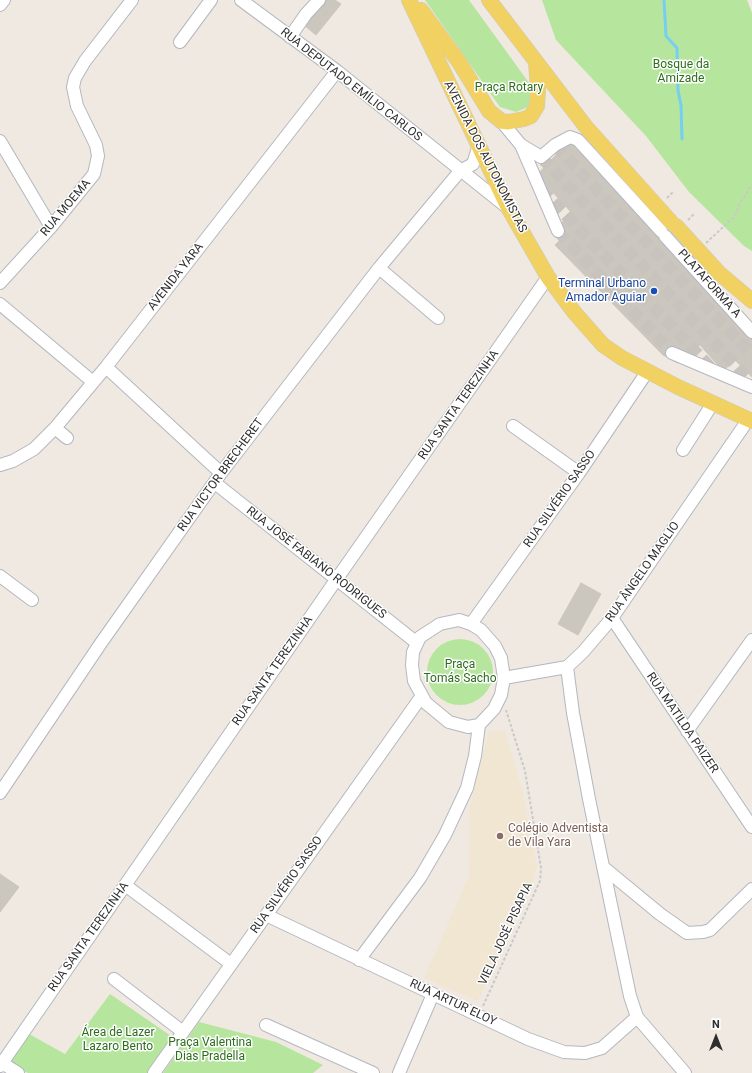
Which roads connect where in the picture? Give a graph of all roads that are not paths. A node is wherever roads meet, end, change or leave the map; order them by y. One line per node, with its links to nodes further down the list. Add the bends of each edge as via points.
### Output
1 (4, 0): 9 (street)
2 (132, 0): 20 (street, RUA MOEMA, via 75,78 74,96 96,145 98,164 88,183)
3 (211, 0): 11 (street)
4 (241, 0): 10 (street, RUA DEPUTADO EMÍLIO CARLOS)
5 (319, 0): 10 (street)
6 (409, 0): 17 (main road, AVENIDA DOS AUTONOMISTAS)
7 (413, 0): 14 (main road, via 459,62 489,111)
8 (489, 0): 12 (main road)
9 (0, 5)
10 (290, 37): 13 (street, RUA DEPUTADO EMÍLIO CARLOS)
11 (180, 42)
12 (536, 61): 14 (main road, via 537,106 531,116 524,120); 21 (main road)
13 (337, 71): 18 (street, RUA DEPUTADO EMÍLIO CARLOS); 31 (street, AVENIDA YARA)
14 (501, 121): 16 (street)
15 (0, 141): 20 (street)
16 (521, 145): 21 (street, PLATAFORMA A, via 541,157 570,137 578,140); 22 (street)
17 (478, 148): 18 (street, via 473,164); 19 (main road, AVENIDA DOS AUTONOMISTAS)
18 (460, 172): 19 (street, RUA DEPUTADO EMÍLIO CARLOS); 23 (street, RUA VICTOR BRECHERET)
19 (509, 209): 24 (main road, AVENIDA DOS AUTONOMISTAS)
20 (51, 227): 25 (street, RUA MOEMA)
21 (668, 229): 26 (main road, via 697,250); 29 (street, PLATAFORMA A)
22 (558, 231)
23 (379, 268): 28 (street); 43 (street, RUA VICTOR BRECHERET)
24 (548, 277): 32 (main road, AVENIDA DOS AUTONOMISTAS, via 574,312 604,345); 45 (street, RUA SANTA TEREZINHA)
25 (0, 283)
26 (752, 301)
27 (0, 304): 33 (street)
28 (438, 318)
29 (752, 332)
30 (672, 353): 34 (street)
31 (106, 367): 33 (street, AVENIDA YARA); 43 (street, RUA JOSÉ FABIANO RODRIGUES)
32 (646, 372): 35 (main road, AVENIDA DOS AUTONOMISTAS); 42 (street, RUA SILVÉRIO SASSO)
33 (93, 382): 38 (street, AVENIDA YARA)
34 (752, 387)
35 (712, 403): 36 (main road, AVENIDA DOS AUTONOMISTAS); 40 (street)
36 (750, 421): 47 (street, RUA ÂNGELO MAGLIO)
37 (513, 426): 42 (street)
38 (55, 428): 39 (street); 41 (street, AVENIDA YARA, via 34,449)
39 (68, 438)
40 (683, 450)
41 (0, 465)
42 (579, 473): 48 (street, RUA SILVÉRIO SASSO)
43 (218, 478): 45 (street, RUA JOSÉ FABIANO RODRIGUES); 56 (street, RUA VICTOR BRECHERET, via 101,643)
44 (0, 576): 46 (street)
45 (336, 580): 50 (street, RUA JOSÉ FABIANO RODRIGUES); 59 (street, RUA SANTA TEREZINHA)
46 (32, 600)
47 (612, 618): 51 (street, RUA ÂNGELO MAGLIO); 55 (street, RUA MATILDA PAIZER)
48 (471, 624): 50 (street, via 459,620 440,624 425,633); 52 (street, via 481,630 495,646 501,658)
49 (752, 640): 55 (street)
50 (417, 643): 53 (street, via 412,665 414,681)
51 (567, 667): 52 (street); 58 (street, via 574,720)
52 (504, 678): 54 (street, via 501,695 486,719)
53 (421, 697): 54 (street, via 449,722 460,727); 61 (street, RUA SILVÉRIO SASSO)
54 (479, 725): 62 (street, via 467,788 445,835 416,884)
55 (687, 731): 57 (street, RUA MATILDA PAIZER)
56 (0, 793)
57 (752, 827)
58 (602, 867): 60 (street, via 687,933 710,930); 66 (street, via 630,996)
59 (125, 885): 63 (street); 69 (street, RUA SANTA TEREZINHA)
60 (752, 889)
61 (266, 915): 62 (street, RUA ARTUR ELOY); 63 (street, RUA SILVÉRIO SASSO)
62 (359, 960): 65 (street, RUA ARTUR ELOY)
63 (231, 964): 68 (street, RUA SILVÉRIO SASSO)
64 (114, 979): 68 (street)
65 (433, 994): 66 (street, RUA ARTUR ELOY, via 528,1039 564,1052 585,1053 602,1048); 74 (street)
66 (637, 1017): 70 (street)
67 (266, 1026): 73 (street)
68 (184, 1032): 72 (street, RUA SILVÉRIO SASSO)
69 (1, 1065): 71 (street)
70 (677, 1070)
71 (18, 1073)
72 (154, 1073)
73 (373, 1073)
74 (399, 1073)

